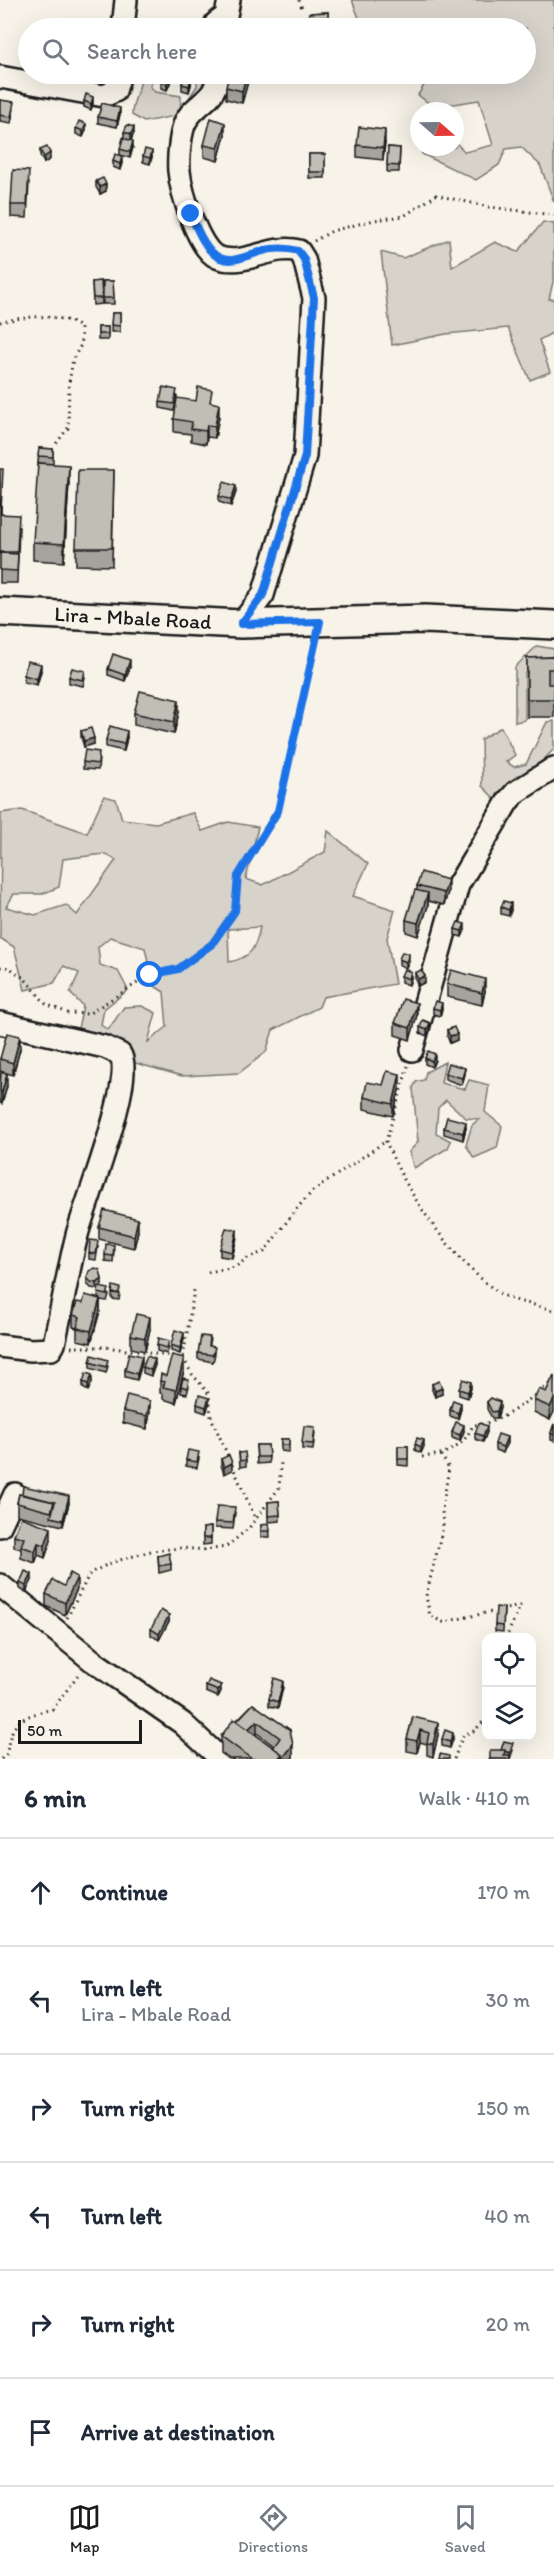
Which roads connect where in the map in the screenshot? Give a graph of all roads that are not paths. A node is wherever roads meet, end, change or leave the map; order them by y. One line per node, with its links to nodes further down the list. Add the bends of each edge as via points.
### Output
1 (126, 0): 3 (street)
2 (229, 0): 4 (street)
3 (124, 18)
4 (222, 18)
5 (0, 77): 6 (street)
6 (18, 80)
7 (38, 84): 8 (street, via 104,96 115,91)
8 (117, 84)
9 (215, 84): 11 (street, via 188,117 182,134 179,170 201,240 209,252 223,259 280,249 298,251 304,259 314,298 305,456 263,595)
10 (0, 612): 11 (main road, Lira - Mbale Road)
11 (241, 624): 12 (main road, Lira - Mbale Road, via 425,619)
12 (554, 626)
13 (554, 768): 15 (street, via 508,801 462,876)
14 (0, 1023): 16 (street, via 105,1047 120,1054 124,1061 111,1130 78,1232 51,1349)
15 (412, 1050)
16 (0, 1346)
17 (15, 1494): 18 (street)
18 (0, 1526)
19 (0, 1585): 20 (street, via 93,1661 182,1723)
20 (221, 1759)

